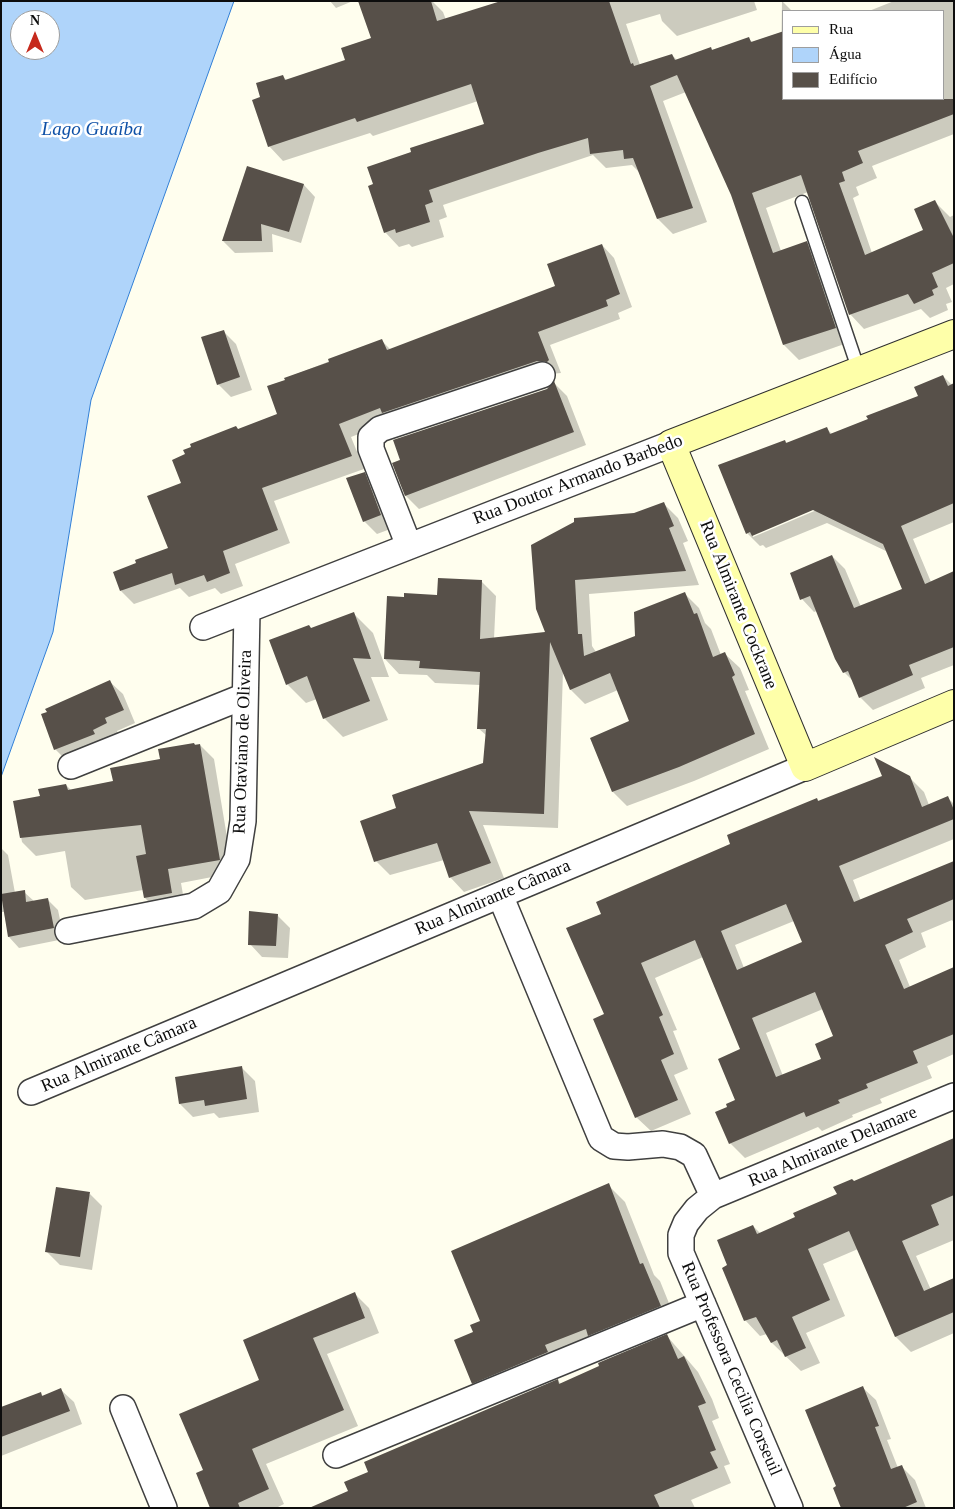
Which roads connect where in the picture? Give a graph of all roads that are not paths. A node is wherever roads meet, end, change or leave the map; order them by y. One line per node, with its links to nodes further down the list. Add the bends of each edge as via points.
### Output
1 (802, 202): 3 (lane)
2 (954, 334): 3 (street, Rua Doutor Armando Barbedo)
3 (859, 371): 5 (street, Rua Doutor Armando Barbedo)
4 (542, 376): 6 (street, via 380,429 371,437 371,449)
5 (671, 444): 6 (street, Rua Doutor Armando Barbedo); 12 (street, Rua Almirante Cockrane)
6 (409, 546): 7 (street, Rua Doutor Armando Barbedo)
7 (247, 610): 8 (street, Rua Doutor Armando Barbedo); 9 (street, Rua Otaviano de Oliveira)
8 (203, 627)
9 (245, 696): 11 (street); 14 (street, Rua Otaviano de Oliveira, via 243,821 237,859 219,891 194,906)
10 (954, 704): 12 (street, Rua Almirante Câmara)
11 (71, 766)
12 (805, 766): 13 (street, Rua Almirante Câmara)
13 (500, 895): 15 (street, Rua Almirante Câmara); 17 (street, via 601,1138 614,1146 663,1144 680,1147 694,1155)
14 (68, 931)
15 (32, 1092)
16 (954, 1096): 17 (street, Rua Almirante Delamare)
17 (713, 1196): 18 (street, Rua Professora Cecilia Corseuil, via 697,1209 681,1235 682,1253)
18 (704, 1304): 20 (street); 22 (street, Rua Professora Cecilia Corseuil)
19 (123, 1408): 21 (street)
20 (336, 1455)
21 (164, 1508)
22 (790, 1508)

